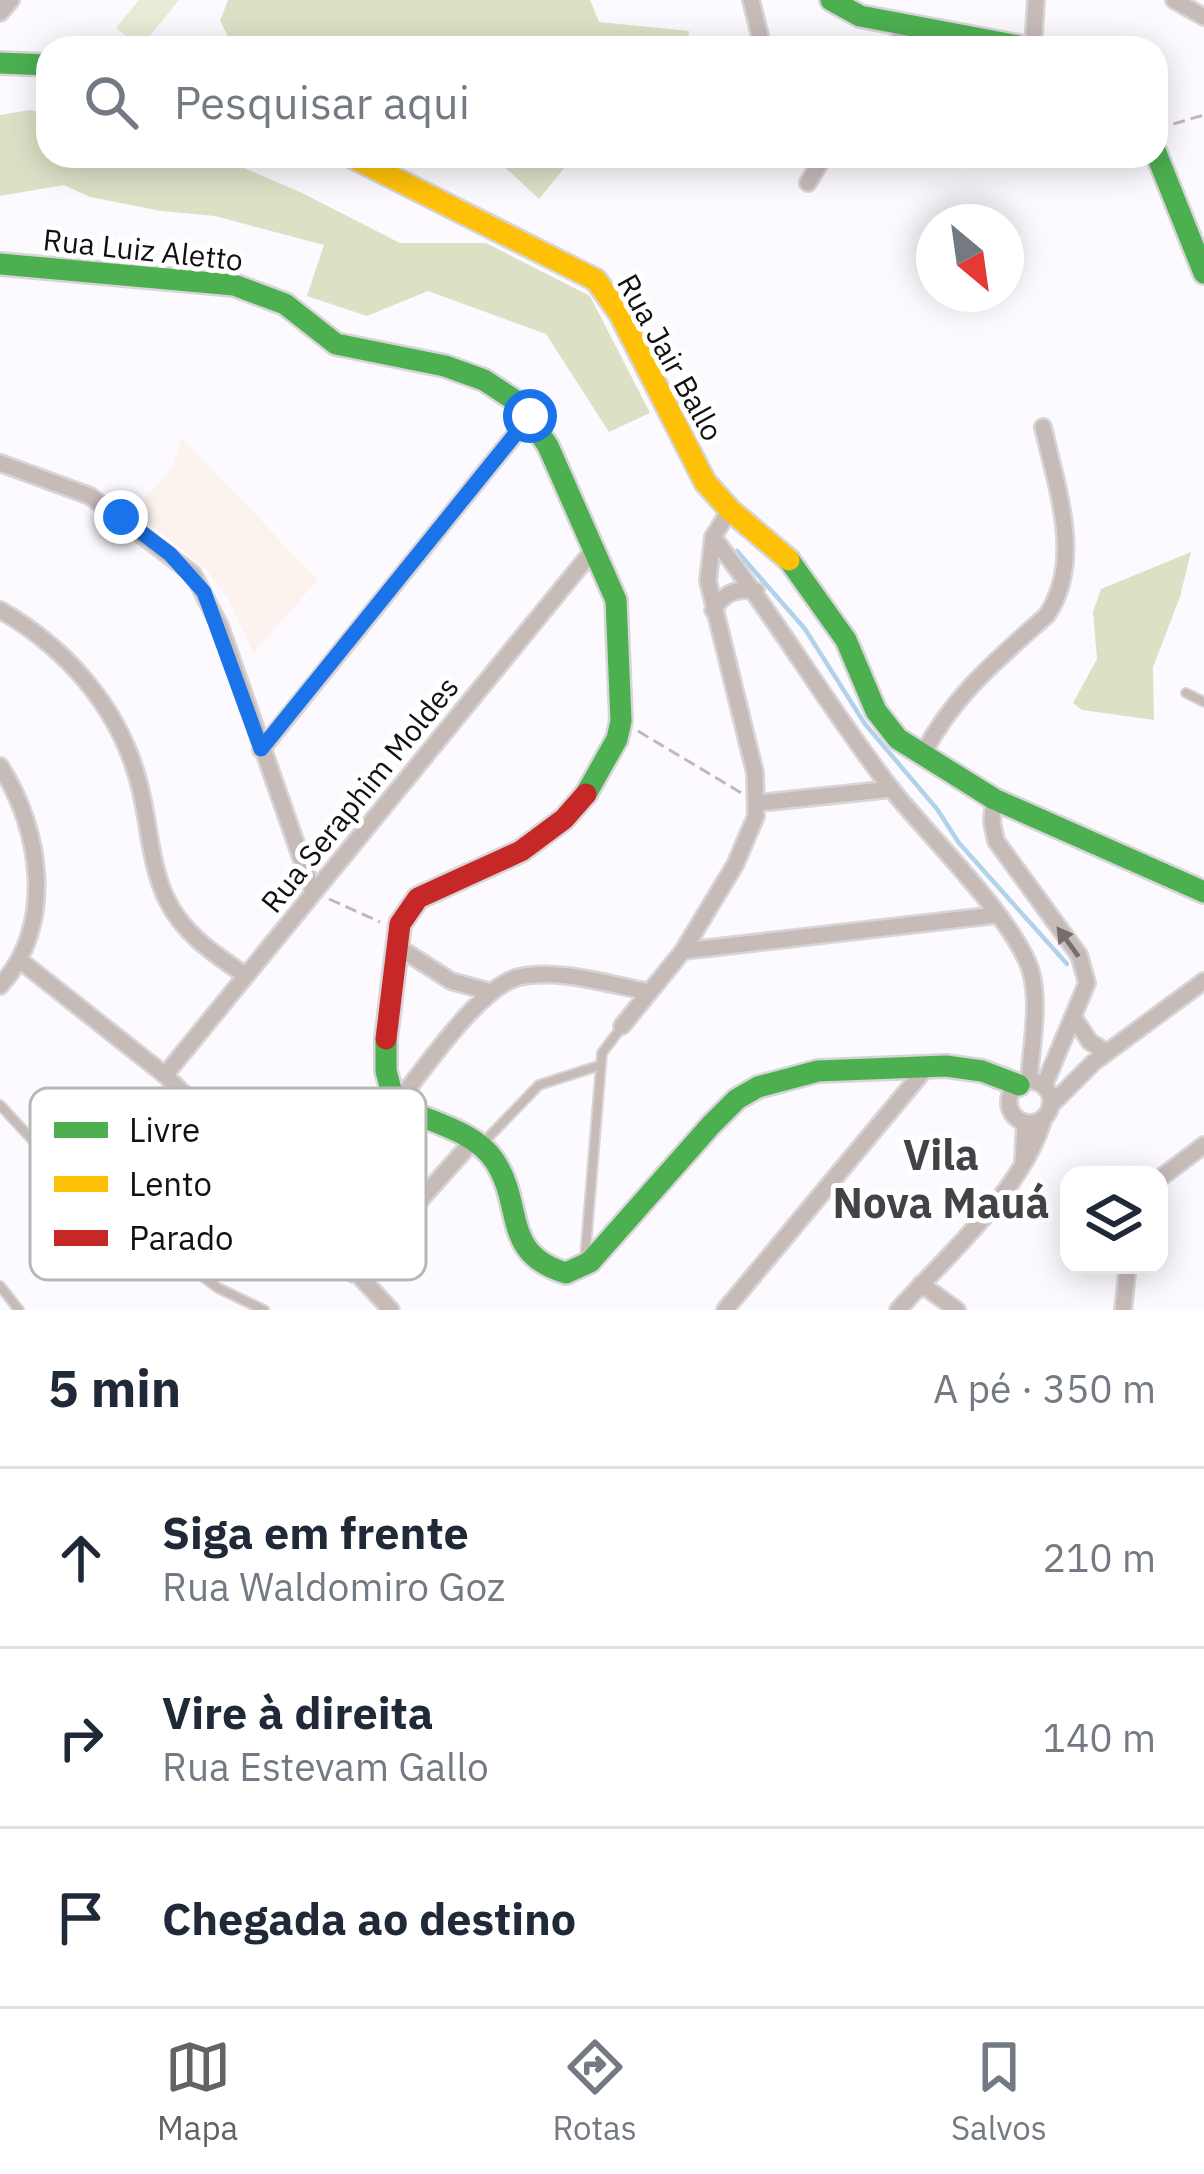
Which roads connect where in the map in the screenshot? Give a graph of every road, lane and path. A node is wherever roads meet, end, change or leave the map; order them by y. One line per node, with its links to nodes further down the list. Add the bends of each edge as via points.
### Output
1 (11, 0): 6 (street)
2 (751, 0): 9 (street)
3 (831, 0): 8 (street)
4 (1036, 0): 12 (street)
5 (1174, 0): 7 (street)
6 (0, 14)
7 (1204, 17)
8 (907, 26): 10 (street); 11 (street)
9 (760, 36)
10 (901, 36)
11 (977, 36)
12 (1032, 36)
13 (0, 63): 14 (street)
14 (36, 64)
15 (1204, 115): 16 (path)
16 (1168, 126)
17 (374, 168): 26 (street, Rua Jair Ballo, via 596,280 705,482)
18 (817, 168): 20 (street)
19 (1162, 168): 22 (street)
20 (808, 183)
21 (0, 264): 23 (street, Rua Luiz Aletto, via 263,292 336,344 484,380)
22 (1202, 265)
23 (530, 416): 28 (street, Rua Luiz Aletto); 35 (street)
24 (1043, 427): 36 (street, via 1061,509 1062,584 1047,614 949,708)
25 (0, 463): 35 (street, via 90,496 193,574 220,626)
26 (730, 510): 27 (street); 36 (street, Rua Jair Ballo, via 811,587 846,640 876,711)
27 (713, 538): 29 (street); 31 (street)
28 (596, 548): 34 (street, Rua Luiz Aletto, via 616,600); 41 (street, Rua Seraphim Moldes)
29 (756, 591): 31 (street, via 729,593); 38 (street)
30 (0, 610): 47 (street, via 55,646 91,687 137,777 166,898 194,938)
31 (712, 610): 40 (street)
32 (1186, 693): 33 (lane)
33 (1204, 702)
34 (621, 721): 40 (path); 44 (street, via 584,799 564,819 521,851 430,889 407,911)
35 (261, 749): 41 (street)
36 (922, 754): 39 (street, Rua Jair Ballo)
37 (0, 766): 46 (street, via 35,857 35,911)
38 (892, 789): 40 (street); 43 (street)
39 (994, 799): 42 (street, Rua Jair Ballo); 52 (street, one-way to 39, via 1087,973 996,841)
40 (758, 803): 45 (street, via 735,865)
41 (313, 892): 44 (path); 47 (street, Rua Seraphim Moldes)
42 (1204, 892)
43 (996, 915): 45 (street); 61 (street, via 1031,971)
44 (397, 938): 50 (street, via 451,981); 59 (street)
45 (683, 951): 51 (street)
46 (22, 962): 49 (street); 57 (street)
47 (245, 975): 57 (street, Rua Seraphim Moldes)
48 (1204, 981): 54 (street)
49 (0, 986)
50 (491, 992): 51 (street, via 539,975); 60 (street)
51 (650, 992): 53 (street)
52 (1074, 1018): 54 (street); 61 (street)
53 (622, 1026): 55 (lane)
54 (1101, 1057): 61 (street)
55 (601, 1065): 66 (lane, via 539,1085); 71 (lane)
56 (926, 1068): 61 (street, via 982,1071); 71 (street, via 818,1071 737,1099); 80 (street)
57 (165, 1075): 58 (street)
58 (178, 1088)
59 (390, 1088)
60 (409, 1088)
61 (1035, 1095): 64 (street); 64 (street, via 1015,1116); 68 (street, via 1035,1146)
62 (0, 1105): 65 (lane)
63 (426, 1120): 66 (street)
64 (1025, 1122): 68 (street)
65 (30, 1137)
66 (476, 1144): 70 (street); 71 (street, via 497,1169 529,1252 554,1272)
67 (1204, 1145): 69 (street)
68 (1023, 1163): 75 (street)
69 (1168, 1172)
70 (426, 1197)
71 (584, 1266)
72 (1127, 1274): 83 (street)
73 (208, 1280): 78 (lane)
74 (360, 1280): 79 (street)
75 (921, 1284): 81 (street); 82 (street)
76 (0, 1286): 77 (lane)
77 (19, 1310)
78 (264, 1310)
79 (391, 1310)
80 (725, 1310)
81 (898, 1310)
82 (958, 1310)
83 (1123, 1310)

